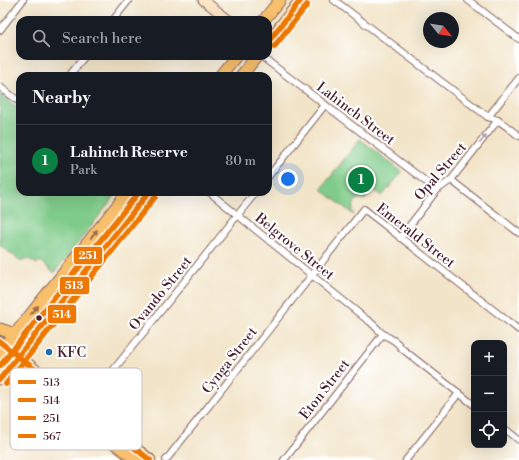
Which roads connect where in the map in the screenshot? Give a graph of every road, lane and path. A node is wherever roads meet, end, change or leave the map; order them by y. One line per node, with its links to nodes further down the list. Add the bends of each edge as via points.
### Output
1 (23, 0): 11 (street)
2 (129, 0): 8 (street)
3 (203, 0): 9 (street)
4 (280, 0): 10 (highway)
5 (301, 0): 12 (highway)
6 (334, 0): 25 (street)
7 (468, 0): 13 (street)
8 (116, 16)
9 (224, 16)
10 (267, 16)
11 (0, 30)
12 (272, 37)
13 (519, 39)
14 (82, 60): 18 (street)
15 (233, 60): 19 (highway)
16 (254, 60): 20 (highway)
17 (265, 60): 24 (street, Lahinch Street)
18 (72, 72)
19 (223, 72)
20 (244, 72)
21 (519, 78): 25 (street)
22 (0, 87): 23 (street)
23 (16, 99)
24 (325, 105): 28 (street); 30 (street, Lahinch Street)
25 (488, 118): 26 (street)
26 (498, 120): 27 (street); 29 (street, Opal Street, one-way to 26)
27 (519, 136)
28 (272, 172)
29 (451, 180): 30 (street, Opal Street); 36 (street)
30 (437, 190): 37 (street, Opal Street)
31 (125, 196): 40 (highway, one-way to 31)
32 (146, 196): 39 (highway)
33 (214, 196): 35 (street, Belgrove Street)
34 (253, 196): 35 (street, Ovando Street)
35 (238, 215): 38 (street, Belgrove Street); 48 (street, Ovando Street)
36 (519, 233)
37 (400, 238): 38 (street, Emerald Street, via 364,209); 42 (street, Emerald Street)
38 (312, 275): 44 (street, Belgrove Street, via 378,327); 58 (street, Cynga Street)
39 (79, 279): 40 (highway); 46 (highway)
40 (52, 287): 43 (highway, one-way to 40)
41 (0, 329): 43 (highway)
42 (519, 330)
43 (15, 334): 45 (highway)
44 (382, 335): 50 (street, Belgrove Street); 59 (street, Eton Street)
45 (1, 349): 46 (main road)
46 (15, 360): 47 (highway); 49 (highway)
47 (25, 368)
48 (115, 368)
49 (0, 379)
50 (459, 393): 51 (street, Belgrove Street); 60 (street)
51 (471, 403)
52 (507, 430): 53 (street)
53 (519, 440)
54 (124, 450): 56 (highway)
55 (137, 450): 57 (highway)
56 (136, 460)
57 (150, 460)
58 (166, 460)
59 (284, 460)
60 (406, 460)

